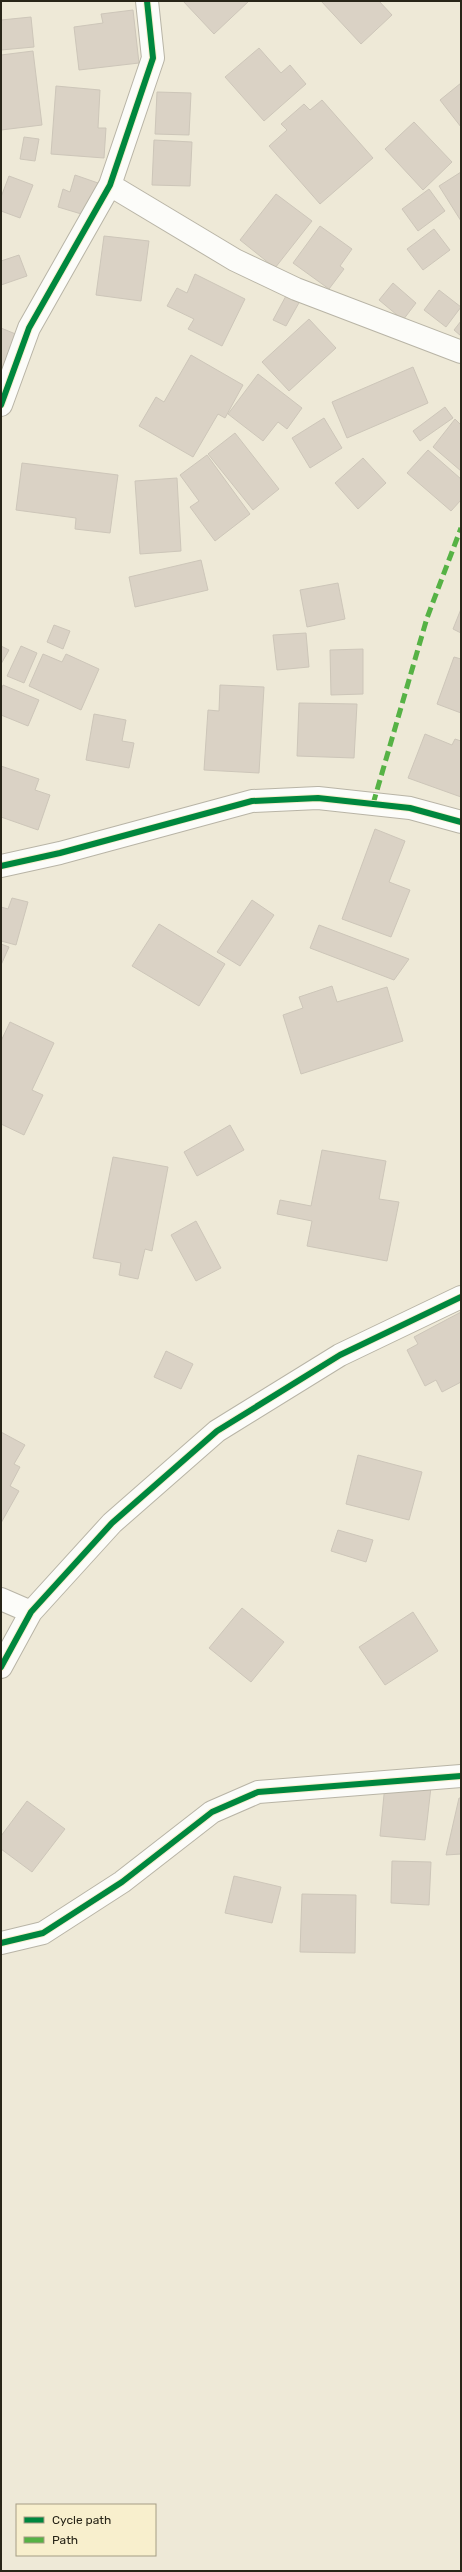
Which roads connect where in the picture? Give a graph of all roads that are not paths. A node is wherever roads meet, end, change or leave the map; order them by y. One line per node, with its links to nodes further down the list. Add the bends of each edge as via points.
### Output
1 (147, 1): 2 (street, via 152,58)
2 (110, 185): 3 (street, via 249,266 296,289); 4 (street, via 29,328)
3 (461, 352)
4 (1, 405)
5 (461, 822): 6 (street, via 410,808 318,798 252,801 60,853)
6 (1, 866)
7 (461, 1297): 9 (street, via 340,1355 217,1431 112,1522)
8 (1, 1599): 9 (street)
9 (31, 1612): 10 (street)
10 (1, 1667)
11 (461, 1776): 12 (street, via 258,1792 212,1812 122,1882 43,1933)
12 (1, 1943)

